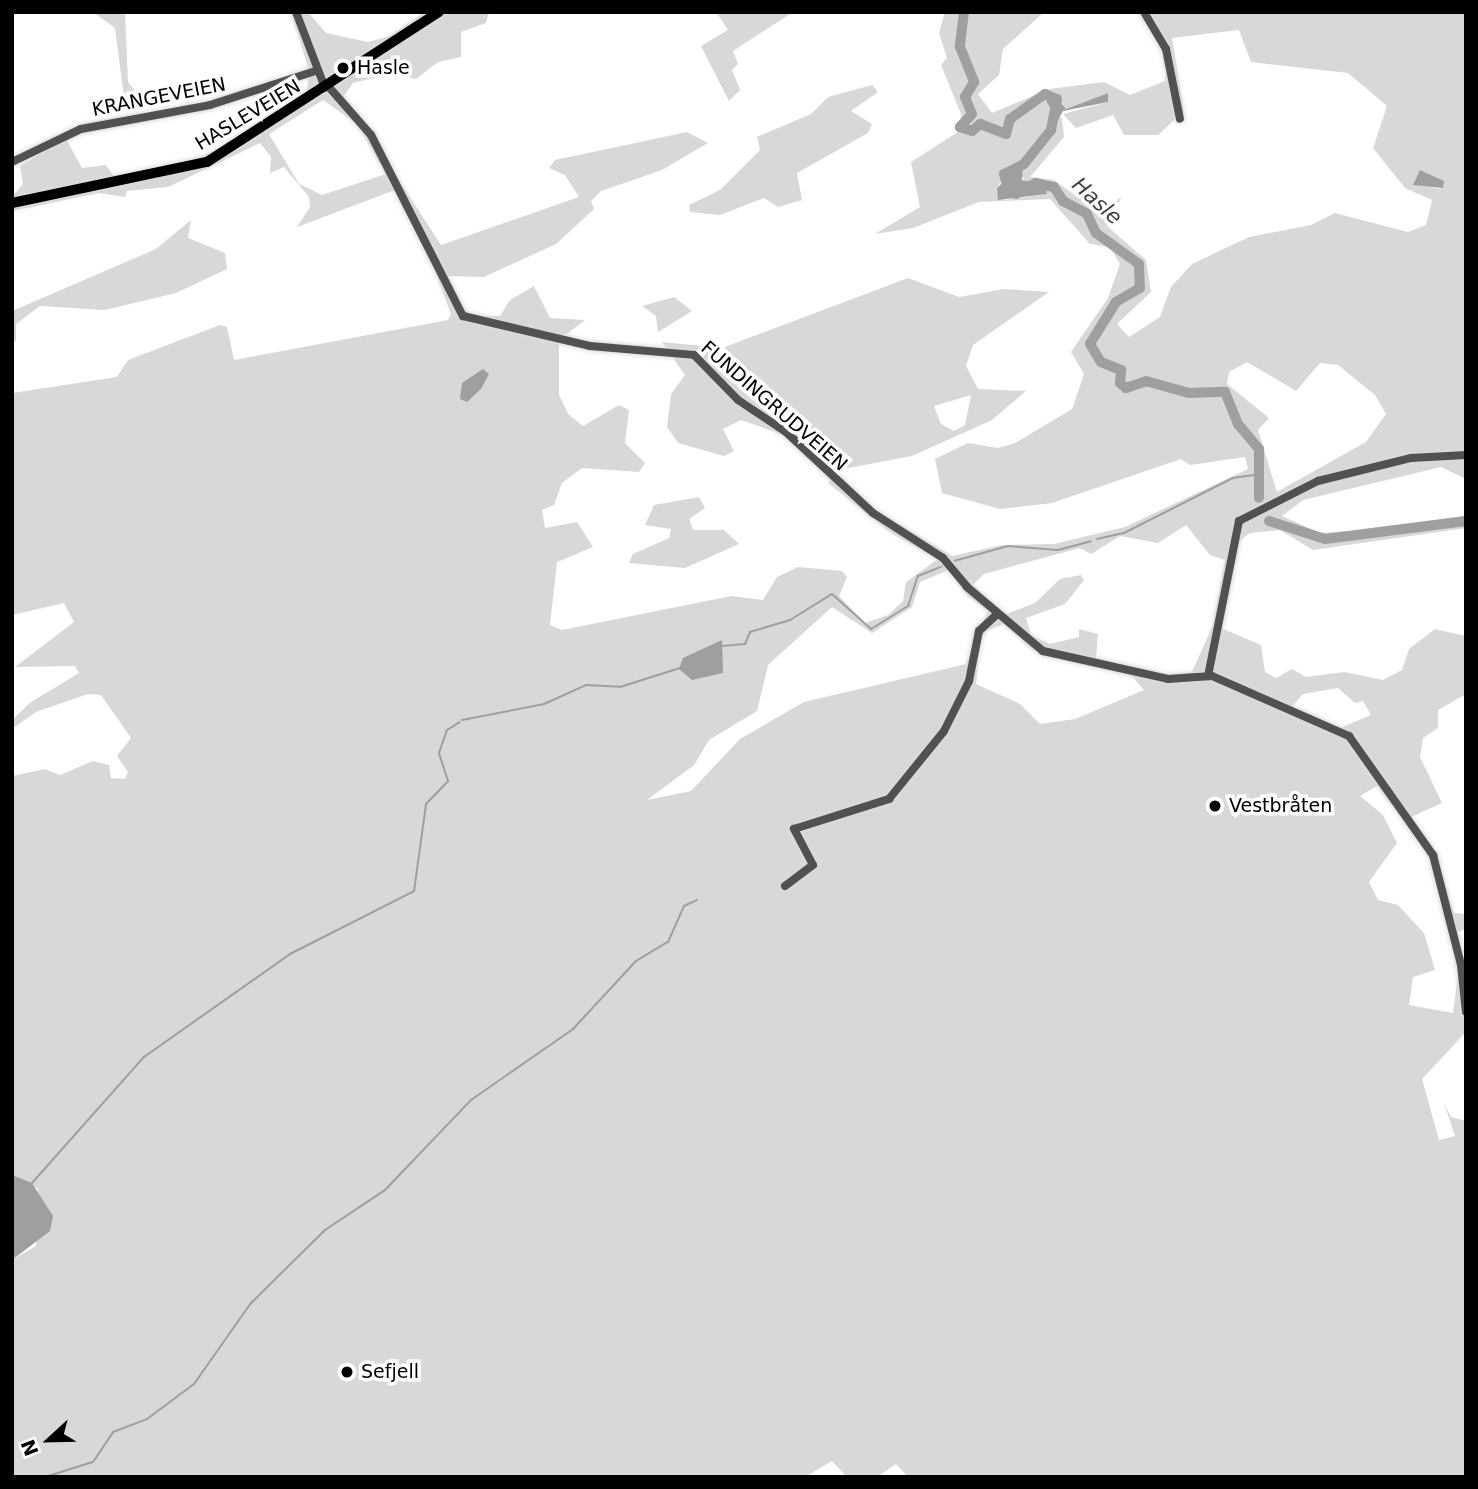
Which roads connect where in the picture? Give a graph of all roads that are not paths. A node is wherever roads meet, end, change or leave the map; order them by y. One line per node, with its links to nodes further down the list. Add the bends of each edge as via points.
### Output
1 (296, 12): 4 (street, FUNDINGRUDVEIEN)
2 (439, 12): 5 (main road, HASLEVEIEN)
3 (1144, 12): 6 (street, via 1166,49)
4 (315, 71): 5 (street, FUNDINGRUDVEIEN); 7 (street, KRANGEVEIEN, via 210,105 81,129)
5 (326, 87): 8 (main road, HASLEVEIEN, via 191,168); 10 (street, FUNDINGRUDVEIEN, via 371,135 463,316 590,346 694,355 738,400 786,432 873,513 943,558)
6 (1180, 119)
7 (12, 162)
8 (12, 203)
9 (1466, 456): 11 (street, via 1420,456 1318,481 1234,527)
10 (996, 614): 11 (street, FUNDINGRUDVEIEN, via 1052,655 1168,680); 12 (street, via 976,638 969,681 944,731 889,799 794,829 813,865)
11 (1208, 676): 13 (street, FUNDINGRUDVEIEN, via 1327,724 1354,743 1433,855 1461,965)
12 (785, 886)
13 (1466, 1013)

